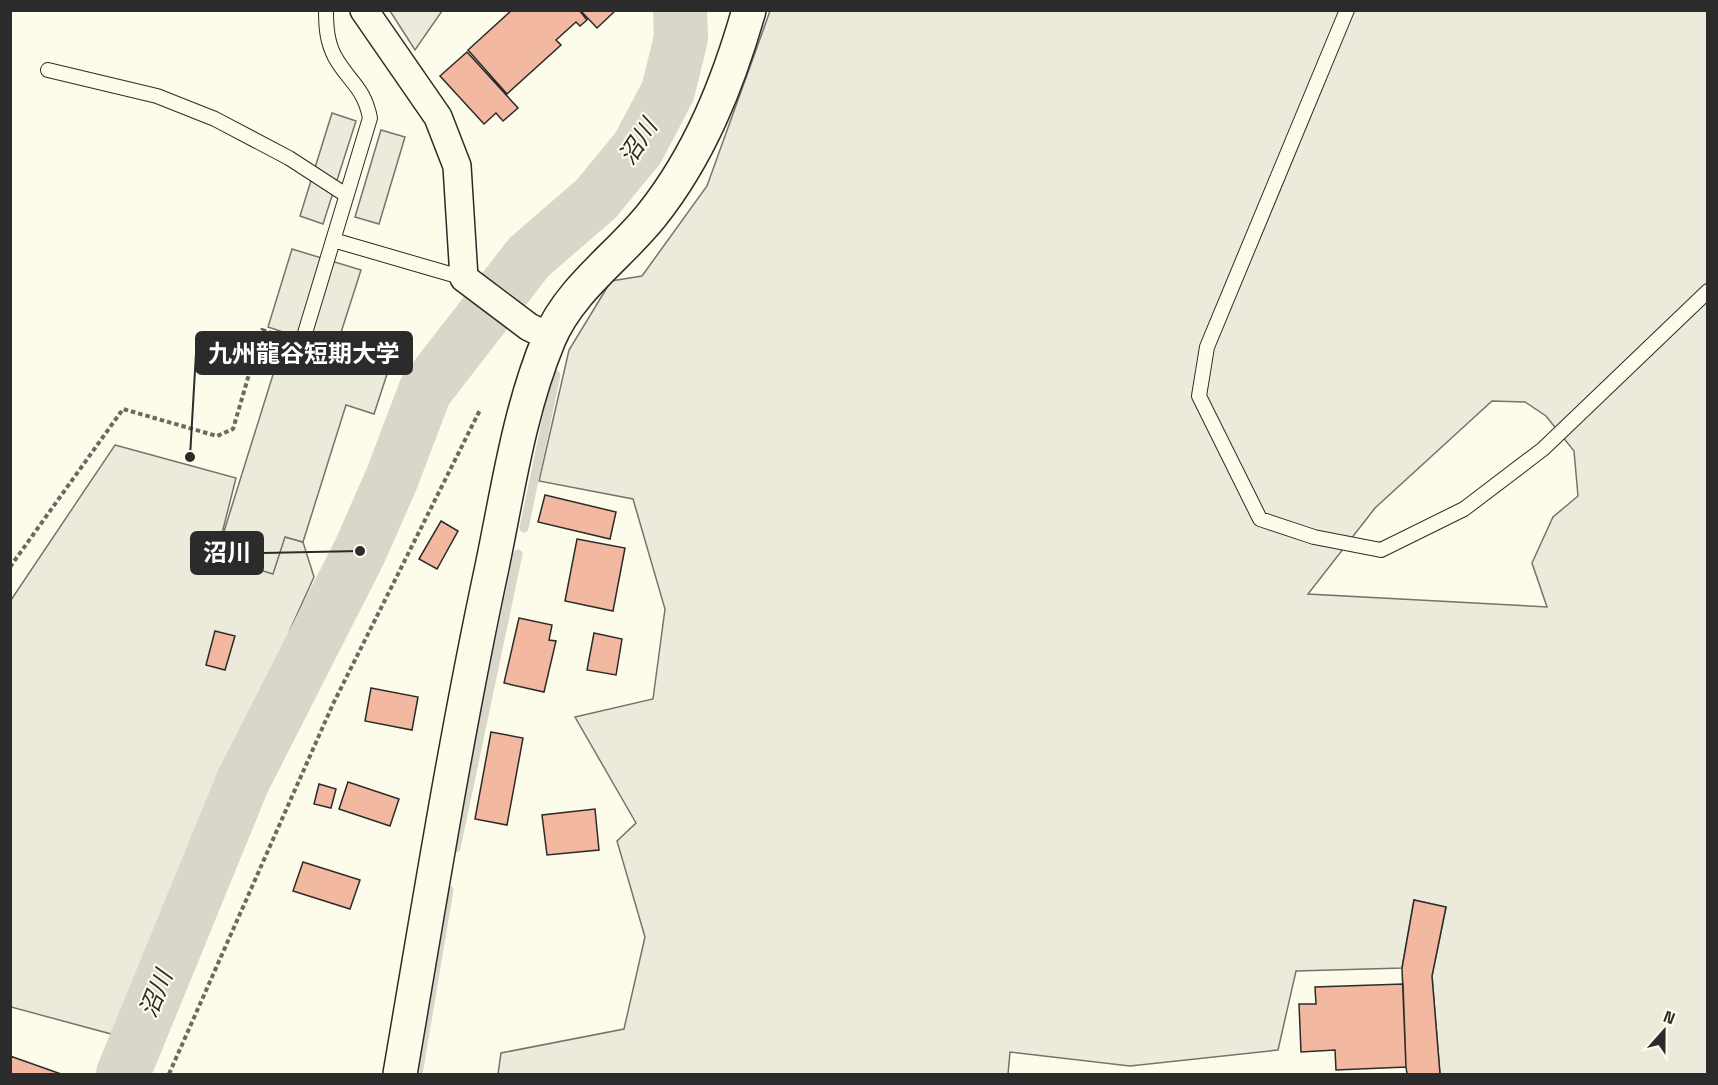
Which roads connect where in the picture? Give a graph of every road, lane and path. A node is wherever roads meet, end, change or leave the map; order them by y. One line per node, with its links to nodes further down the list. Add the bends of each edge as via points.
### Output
1 (326, 10): 6 (lane, via 326,32 335,57 367,99 370,118)
2 (364, 10): 8 (street, via 438,117 457,166)
3 (749, 10): 10 (street, via 717,105 683,172 650,217)
4 (1347, 10): 9 (lane, via 1207,347 1200,386 1199,396 1260,519 1314,537 1381,550 1464,509 1543,449)
5 (48, 70): 6 (lane, via 157,96 215,118 289,158)
6 (346, 195): 7 (lane)
7 (333, 240): 8 (lane); 11 (lane)
8 (464, 278): 10 (street)
9 (1707, 291)
10 (539, 332): 15 (street, via 462,707)
11 (302, 343): 13 (path, via 261,330 233,429 217,436 123,409)
12 (480, 410): 14 (path, via 333,704)
13 (10, 567)
14 (169, 1074)
15 (400, 1074)

